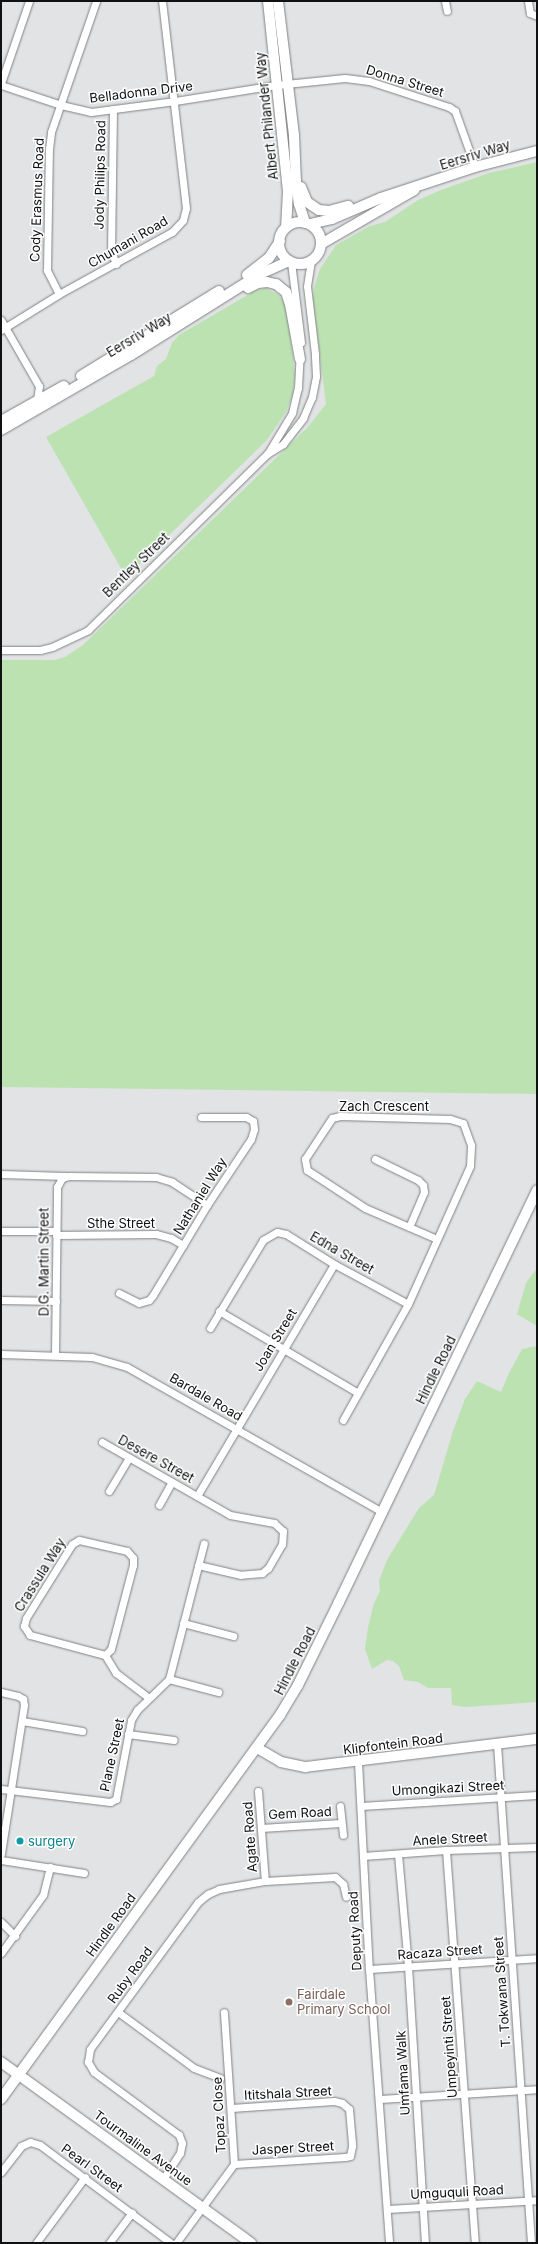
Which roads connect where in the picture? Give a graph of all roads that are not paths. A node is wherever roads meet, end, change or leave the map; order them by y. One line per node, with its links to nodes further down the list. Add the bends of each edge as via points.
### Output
1 (29, 1): 10 (street)
2 (96, 1): 14 (street, Cody Erasmus Road)
3 (162, 1): 13 (street, Chumani Road)
4 (268, 1): 12 (main road, Albert Philander Way)
5 (278, 1): 11 (main road, Albert Philander Way)
6 (445, 1): 8 (street)
7 (528, 1): 9 (street, via 530,12)
8 (447, 11)
9 (537, 16)
10 (1, 84): 14 (street, Belladonna Drive)
11 (288, 84): 12 (street, Belladonna Drive); 17 (main road, Albert Philander Way); 18 (street, Donna Street, via 358,79 449,107 459,117)
12 (276, 85): 13 (street, Belladonna Drive); 22 (main road, Albert Philander Way, via 288,191)
13 (175, 102): 15 (street, Belladonna Drive); 27 (street, Chumani Road, via 186,208 183,220 172,232)
14 (61, 105): 15 (street, Belladonna Drive, via 82,111); 28 (street, Cody Erasmus Road, via 51,132 49,149 47,258 49,278)
15 (113, 109): 27 (street, Jody Philips Road, via 111,251)
16 (537, 151): 18 (main road, Eersriv Way)
17 (295, 156): 20 (main road, via 307,202 319,210 340,209 380,192); 21 (main road, Albert Philander Way, via 299,204)
18 (475, 167): 19 (main road, Eersriv Way)
19 (421, 186): 20 (main road, Eersriv Way); 24 (main road, Eersriv Way)
20 (403, 190): 21 (main road, Eersriv Way, via 332,219)
21 (308, 223): 22 (main road, via 295,223); 24 (main road, via 320,234)
22 (286, 227): 23 (main road)
23 (280, 241): 25 (main road, via 282,252); 34 (main road, Eersriv Way, via 269,258 250,273)
24 (321, 244): 26 (main road, via 318,254)
25 (290, 261): 26 (main road, via 301,264); 29 (main road, Eersriv Way, via 260,274); 32 (street, Bentley Street, via 301,340)
26 (311, 261): 38 (street, Bentley Street, via 307,286 316,376 312,397 303,418 283,444)
27 (116, 264): 28 (street, Chumani Road)
28 (59, 294): 31 (street, Chumani Road)
29 (216, 301): 32 (main road, via 232,297 258,283 267,282 283,288 289,296); 37 (main road, Eersriv Way, via 131,355)
30 (1, 320): 31 (street)
31 (3, 329): 33 (street)
32 (300, 359): 38 (street, Bentley Street, via 298,388 292,413)
33 (39, 386): 34 (street); 35 (street)
34 (56, 390): 35 (main road, Eersriv Way)
35 (36, 400): 36 (main road, Eersriv Way)
36 (1, 421)
37 (1, 430)
38 (267, 454): 39 (street, Bentley Street, via 88,630 40,650)
39 (1, 650)
40 (201, 1117): 46 (street, Nathaniel Way, via 240,1116 253,1121 254,1124 251,1139)
41 (375, 1159): 47 (street, via 418,1180 423,1185 424,1192)
42 (1, 1174): 43 (street)
43 (67, 1176): 46 (street, via 156,1177 172,1182); 49 (street, D.G. Martin Street, via 56,1187)
44 (537, 1190): 45 (main road, Hindle Road)
45 (534, 1203): 71 (main road, Hindle Road)
46 (207, 1205): 51 (street, Nathaniel Way)
47 (409, 1227): 50 (street, Zach Crescent); 50 (street, Zach Crescent, via 365,1208 307,1170 306,1159 332,1118 340,1116 450,1119 463,1123 471,1145 470,1166)
48 (1, 1231): 49 (street, Sthe Street)
49 (56, 1233): 51 (street, Sthe Street, via 156,1234); 55 (street, D.G. Martin Street)
50 (437, 1240): 56 (street, Zach Crescent)
51 (183, 1245): 53 (street, Nathaniel Way, via 149,1300 140,1303)
52 (334, 1264): 56 (street, Edna Street); 57 (street, Edna Street, via 286,1234 272,1233 263,1240); 59 (street, Joan Street)
53 (119, 1293)
54 (1, 1300): 55 (street)
55 (56, 1301): 61 (street, D.G. Martin Street)
56 (408, 1304): 62 (street)
57 (220, 1311): 58 (street, Edna Street); 59 (street)
58 (210, 1328)
59 (285, 1348): 62 (street); 64 (street, Joan Street)
60 (1, 1354): 61 (street, Bardale Road)
61 (55, 1355): 64 (street, Bardale Road, via 92,1357 123,1365)
62 (358, 1393): 63 (street)
63 (343, 1420)
64 (237, 1429): 69 (street, Joan Street); 71 (street, Bardale Road)
65 (102, 1442): 66 (street, Desere Street)
66 (129, 1458): 67 (street, Desere Street); 68 (street)
67 (172, 1482): 69 (street, Desere Street); 70 (street)
68 (110, 1491)
69 (197, 1496): 73 (street, via 230,1515 274,1523 281,1527 284,1535 282,1544 268,1568 262,1573 241,1575)
70 (159, 1505)
71 (382, 1512): 87 (main road, Hindle Road, via 298,1685)
72 (204, 1543): 73 (street)
73 (198, 1565): 74 (street)
74 (183, 1623): 75 (street); 77 (street)
75 (232, 1636)
76 (105, 1655): 76 (street, Crassula Way, via 30,1635 24,1626 26,1618 72,1544 79,1540 127,1551 133,1558 111,1649); 80 (street, via 112,1669 120,1677)
77 (169, 1679): 79 (street); 80 (street, Plane Street)
78 (1, 1692): 81 (street, via 23,1699)
79 (218, 1692)
80 (150, 1698): 83 (street, Plane Street, via 133,1715)
81 (22, 1721): 82 (street); 90 (street)
82 (82, 1731)
83 (128, 1734): 85 (street); 90 (street, Plane Street, via 118,1794 112,1802)
84 (537, 1739): 86 (main road, Klipfontein Road)
85 (174, 1740)
86 (497, 1744): 88 (main road, Klipfontein Road); 93 (street, T. Tokwana Street)
87 (257, 1748): 88 (main road, Klipfontein Road, via 292,1766); 121 (main road, Hindle Road)
88 (358, 1762): 95 (street, Deputy Road)
89 (1, 1789): 90 (street)
90 (11, 1790): 102 (street)
91 (258, 1791): 97 (street, Agate Road)
92 (537, 1795): 93 (street, Umongikazi Street)
93 (501, 1797): 95 (street, Umongikazi Street); 100 (street, T. Tokwana Street)
94 (340, 1806): 96 (street, Gem Road)
95 (361, 1806): 104 (street, Deputy Road)
96 (341, 1823): 97 (street, Gem Road); 98 (street, Gem Road)
97 (261, 1828): 108 (street, Agate Road)
98 (343, 1835)
99 (537, 1847): 100 (street, Anele Street)
100 (504, 1849): 101 (street, Anele Street); 114 (street, T. Tokwana Street)
101 (446, 1850): 103 (street, Anele Street); 115 (street, Umpeyinti Street)
102 (1, 1854)
103 (398, 1854): 104 (street, Anele Street); 116 (street, Umfama Walk)
104 (363, 1856): 117 (street, Deputy Road)
105 (1, 1860): 106 (street)
106 (50, 1867): 107 (street); 111 (street, via 44,1893)
107 (84, 1873)
108 (265, 1881): 109 (street, Ruby Road, via 335,1877 343,1884); 118 (street, Ruby Road, via 219,1889 198,1902)
109 (346, 1897)
110 (1, 1922): 111 (street)
111 (15, 1936): 112 (street)
112 (1, 1953)
113 (537, 1958): 114 (street, Racaza Street)
114 (512, 1959): 115 (street, Racaza Street); 124 (street, T. Tokwana Street)
115 (456, 1963): 116 (street, Racaza Street); 125 (street, Umpeyinti Street)
116 (408, 1966): 117 (street, Racaza Street); 126 (street, Umfama Walk)
117 (369, 1969): 128 (street, Deputy Road)
118 (118, 2012): 122 (street, via 194,2068); 134 (street, Ruby Road, via 90,2049 88,2062 94,2072 179,2135 182,2143 180,2153)
119 (224, 2012): 130 (street, Topaz Close)
120 (1, 2062): 121 (main road, Tourmaline Avenue)
121 (18, 2075): 127 (main road, Hindle Road); 134 (main road, Tourmaline Avenue)
122 (220, 2078)
123 (537, 2089): 124 (street)
124 (521, 2090): 125 (street); 135 (street, T. Tokwana Street)
125 (464, 2092): 126 (street); 137 (street, Umpeyinti Street)
126 (416, 2096): 128 (street); 138 (street, Umfama Walk)
127 (1, 2099)
128 (380, 2099): 140 (street, Deputy Road)
129 (346, 2105): 130 (street, Ititshala Street, via 334,2101); 131 (street, Jasper Street, via 349,2109 352,2146 350,2156)
130 (231, 2108): 131 (street, Topaz Close)
131 (234, 2164): 139 (street, Topaz Close)
132 (1, 2172): 133 (street, Pearl Street, via 21,2146 30,2142)
133 (85, 2177): 141 (street, Pearl Street); 143 (street)
134 (163, 2179): 139 (main road, Tourmaline Avenue)
135 (528, 2200): 136 (street, Umguquli Road); 137 (street, Umguquli Road); 142 (street, T. Tokwana Street)
136 (537, 2200)
137 (472, 2203): 138 (street, Umguquli Road); 150 (street, Umpeyinti Street)
138 (422, 2206): 140 (street, Umguquli Road); 149 (street, Umfama Walk)
139 (202, 2208): 146 (street, Topaz Close); 147 (main road, Tourmaline Avenue)
140 (387, 2209): 148 (street, Deputy Road)
141 (132, 2213): 144 (street); 145 (street, Pearl Street)
142 (531, 2242)
143 (36, 2243)
144 (109, 2243)
145 (171, 2243)
146 (176, 2243)
147 (250, 2243)
148 (389, 2243)
149 (425, 2243)
150 (474, 2243)

